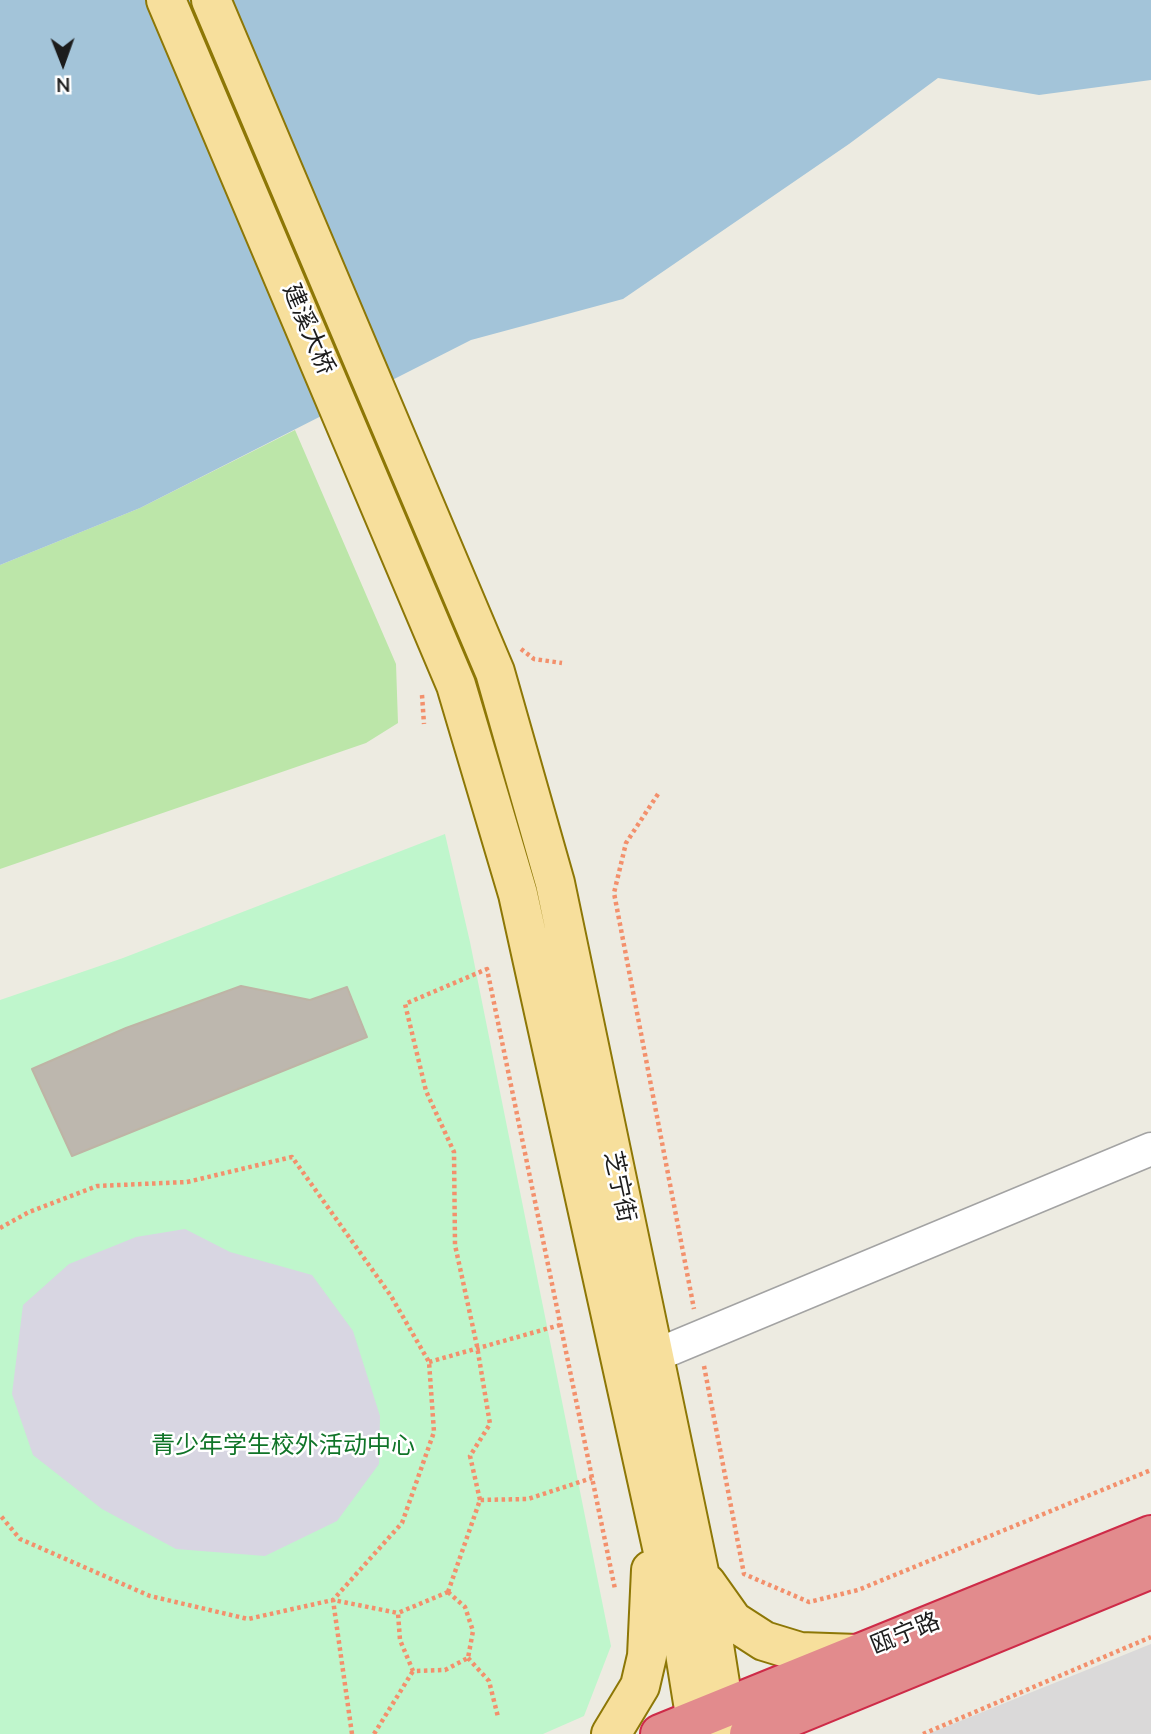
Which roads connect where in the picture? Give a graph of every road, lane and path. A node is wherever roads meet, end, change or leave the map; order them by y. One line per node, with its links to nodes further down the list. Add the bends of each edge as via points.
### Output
1 (166, 0): 4 (main road, 建溪大桥)
2 (211, 0): 3 (main road, 建溪大桥)
3 (501, 643): 5 (path, via 549,664); 10 (main road, 芝宁街)
4 (448, 660): 14 (main road, 芝宁街, via 518,894)
5 (562, 663)
6 (1151, 1149): 10 (street)
7 (0, 1228): 11 (path, via 97,1186 187,1182 292,1157 391,1296)
8 (560, 1325): 9 (path); 9 (path, via 487,969 405,1004 426,1091 454,1152 455,1245); 12 (path)
9 (477, 1346): 11 (path); 13 (path, via 490,1424 470,1456)
10 (654, 1356): 18 (main road, 芝宁街)
11 (429, 1362): 21 (path, via 434,1433 401,1523)
12 (592, 1478): 13 (path, via 528,1499); 20 (path)
13 (480, 1500): 19 (path)
14 (652, 1502): 29 (main road, 芝宁街, via 684,1647); 32 (main road, via 648,1656 640,1686)
15 (0, 1515): 21 (path, via 20,1539 150,1596 248,1619)
16 (1151, 1535): 24 (highway, 瓯宁路)
17 (1151, 1569): 27 (highway, 瓯宁路)
18 (699, 1574): 24 (main road, via 733,1621 764,1641 800,1652); 29 (main road, 芝宁街)
19 (448, 1592): 22 (path); 25 (path, via 465,1606 473,1631)
20 (617, 1597)
21 (333, 1600): 22 (path); 30 (path)
22 (398, 1613): 26 (path, via 400,1640)
23 (1151, 1637): 35 (path)
24 (858, 1654): 29 (highway, 瓯宁路)
25 (468, 1658): 26 (path, via 445,1670); 28 (path, via 489,1681)
26 (413, 1671): 31 (path)
27 (839, 1697): 29 (highway, 瓯宁路); 34 (main road)
28 (498, 1717)
29 (719, 1726): 33 (highway, 瓯宁路)
30 (352, 1734)
31 (374, 1734)
32 (611, 1734)
33 (660, 1734)
34 (806, 1734)
35 (923, 1734)

